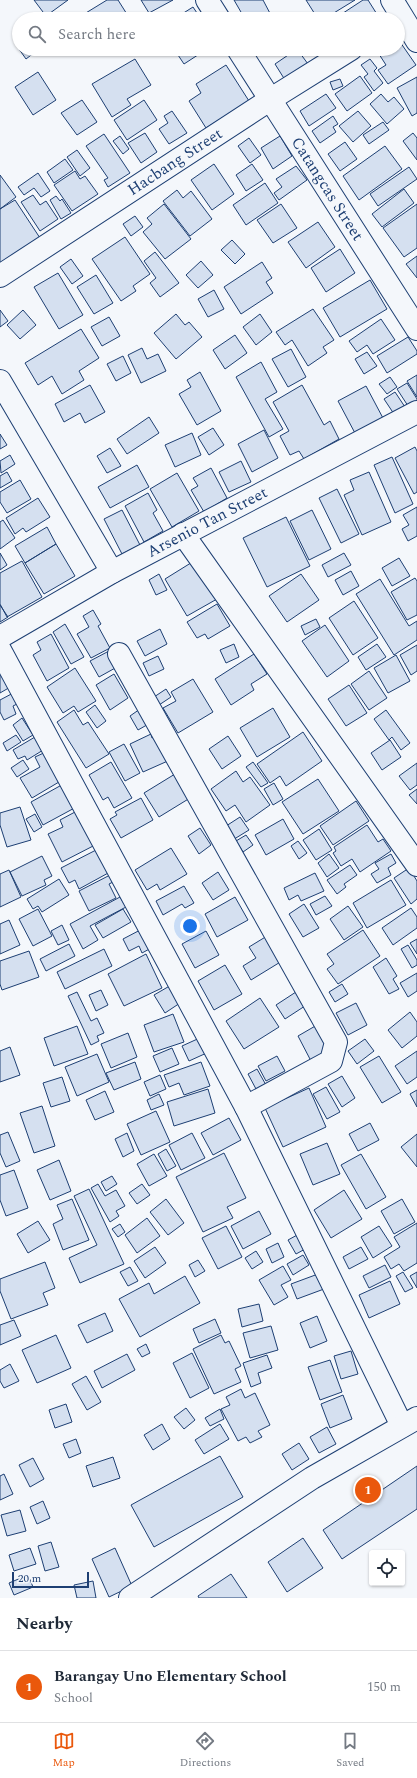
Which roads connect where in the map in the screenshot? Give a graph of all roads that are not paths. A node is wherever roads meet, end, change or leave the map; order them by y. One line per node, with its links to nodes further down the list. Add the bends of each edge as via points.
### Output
1 (207, 0): 2 (street)
2 (215, 12)
3 (405, 17): 4 (street)
4 (417, 41)
5 (243, 56): 7 (street, Catangcas Street)
6 (340, 56): 7 (street, Hacbang Street)
7 (271, 99): 8 (street, Hacbang Street); 9 (street, Catangcas Street)
8 (0, 276)
9 (417, 329)
10 (0, 381): 13 (street)
11 (417, 412): 12 (street, Arsenio Tan Street)
12 (183, 534): 13 (street, Arsenio Tan Street); 17 (street)
13 (112, 572): 14 (street, Arsenio Tan Street)
14 (0, 637)
15 (0, 650): 18 (street)
16 (118, 654): 18 (street, via 336,1042 331,1061)
17 (417, 864)
18 (246, 1108): 19 (street)
19 (409, 1422): 20 (street, via 312,1478)
20 (130, 1598)

